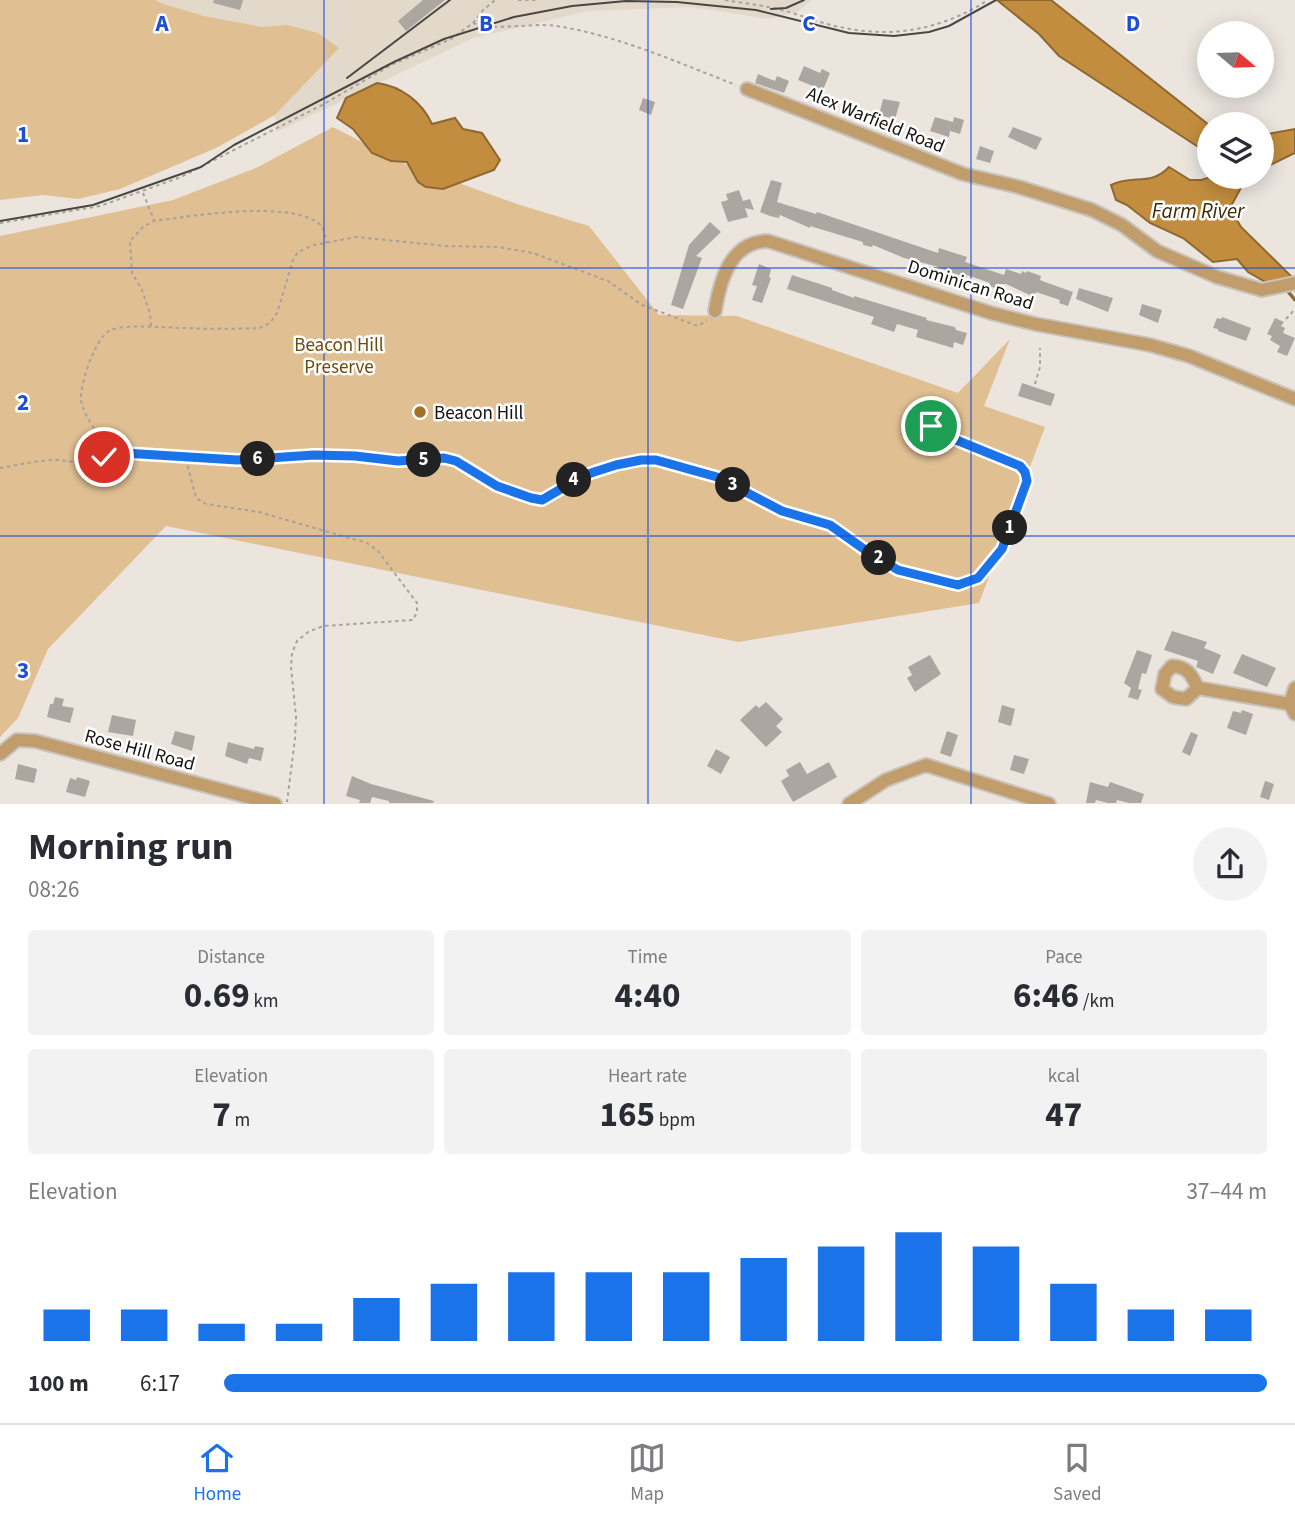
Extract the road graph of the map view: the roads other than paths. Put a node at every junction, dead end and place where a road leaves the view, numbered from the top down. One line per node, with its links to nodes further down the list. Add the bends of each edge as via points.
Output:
1 (747, 89): 2 (street, Alex Warfield Road, via 963,174 1092,210 1176,261 1253,288 1269,290)
2 (1295, 283)
3 (715, 311): 4 (street, Dominican Road, via 726,271 736,255 754,243 768,242 991,313 1189,356)
4 (1295, 399)
5 (1198, 688): 7 (street)
6 (1295, 688): 7 (street)
7 (1292, 709)
8 (0, 754): 9 (street, Rose Hill Road, via 24,739)
9 (275, 803)
10 (849, 803): 11 (street, via 886,780 926,765)
11 (1049, 803)

